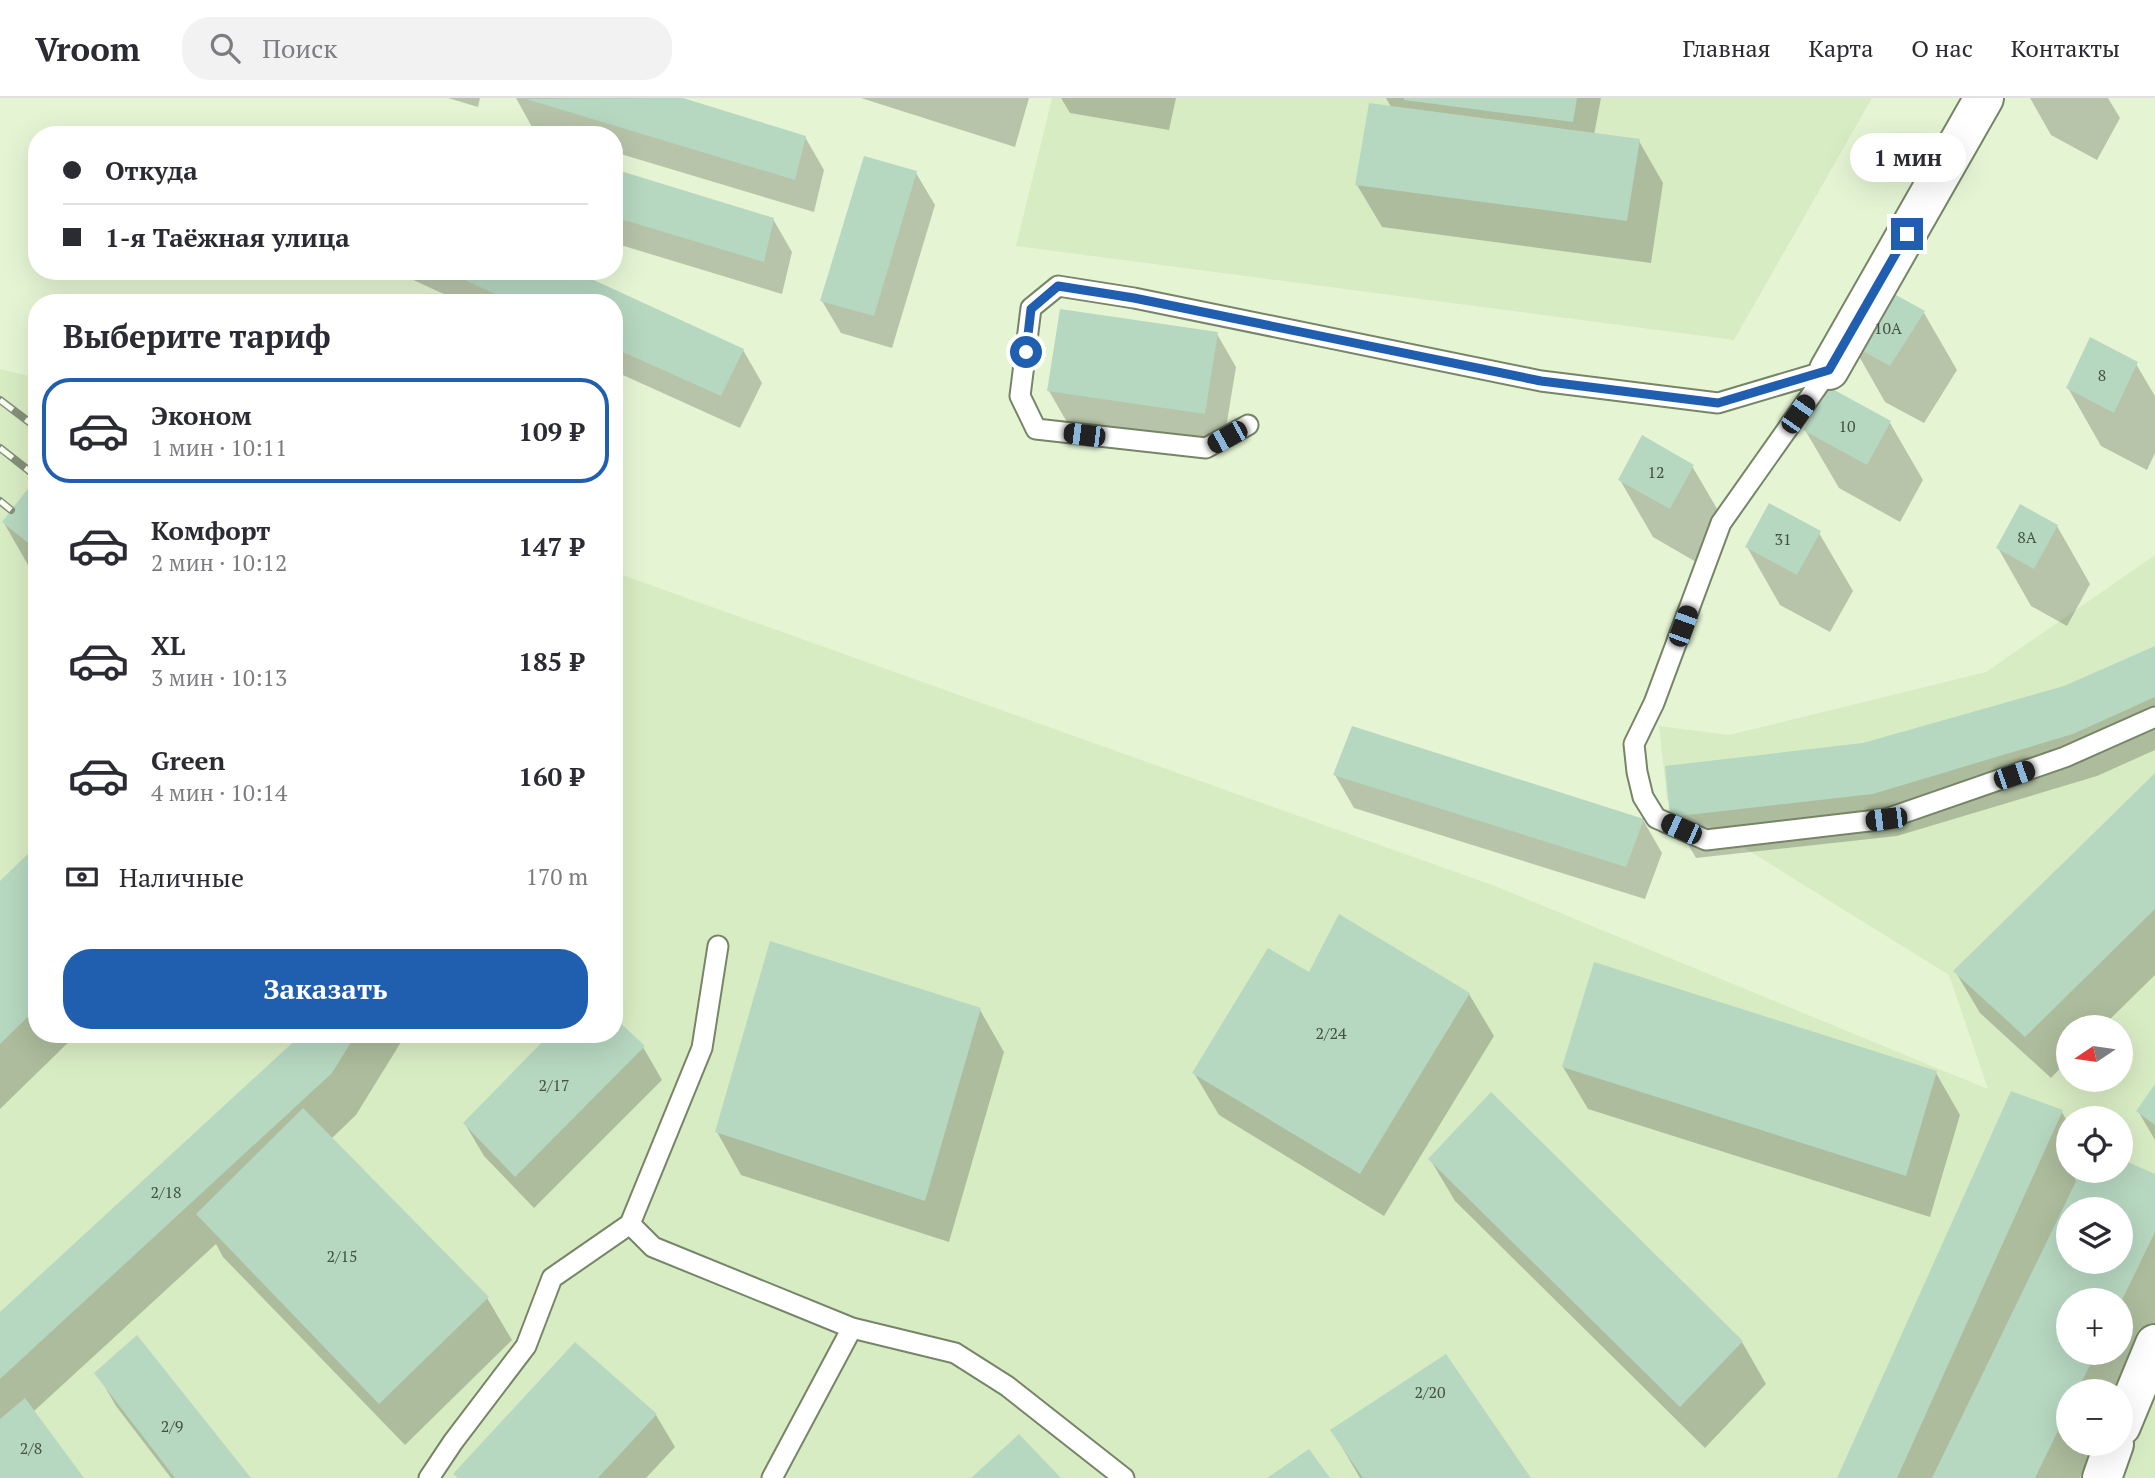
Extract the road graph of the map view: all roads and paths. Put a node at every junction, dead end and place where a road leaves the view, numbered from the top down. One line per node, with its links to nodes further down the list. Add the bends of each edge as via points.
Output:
1 (1984, 98): 2 (street)
2 (1829, 370): 3 (lane, via 1718,403 1541,381 1058,286 1031,309 1020,396 1035,429 1206,448); 4 (lane, via 1721,523 1654,703 1634,744 1643,797 1656,818 1706,840 1886,819 2065,757)
3 (1248, 425)
4 (2155, 717)
5 (718, 946): 6 (lane, via 702,1048)
6 (630, 1224): 7 (lane, via 653,1247); 11 (lane, via 552,1279 526,1346)
7 (852, 1328): 12 (lane); 13 (lane, via 955,1353 1007,1386)
8 (2155, 1344): 9 (street)
9 (2133, 1397)
10 (2110, 1456): 14 (street)
11 (429, 1478)
12 (772, 1478)
13 (1124, 1478)
14 (2102, 1478)

